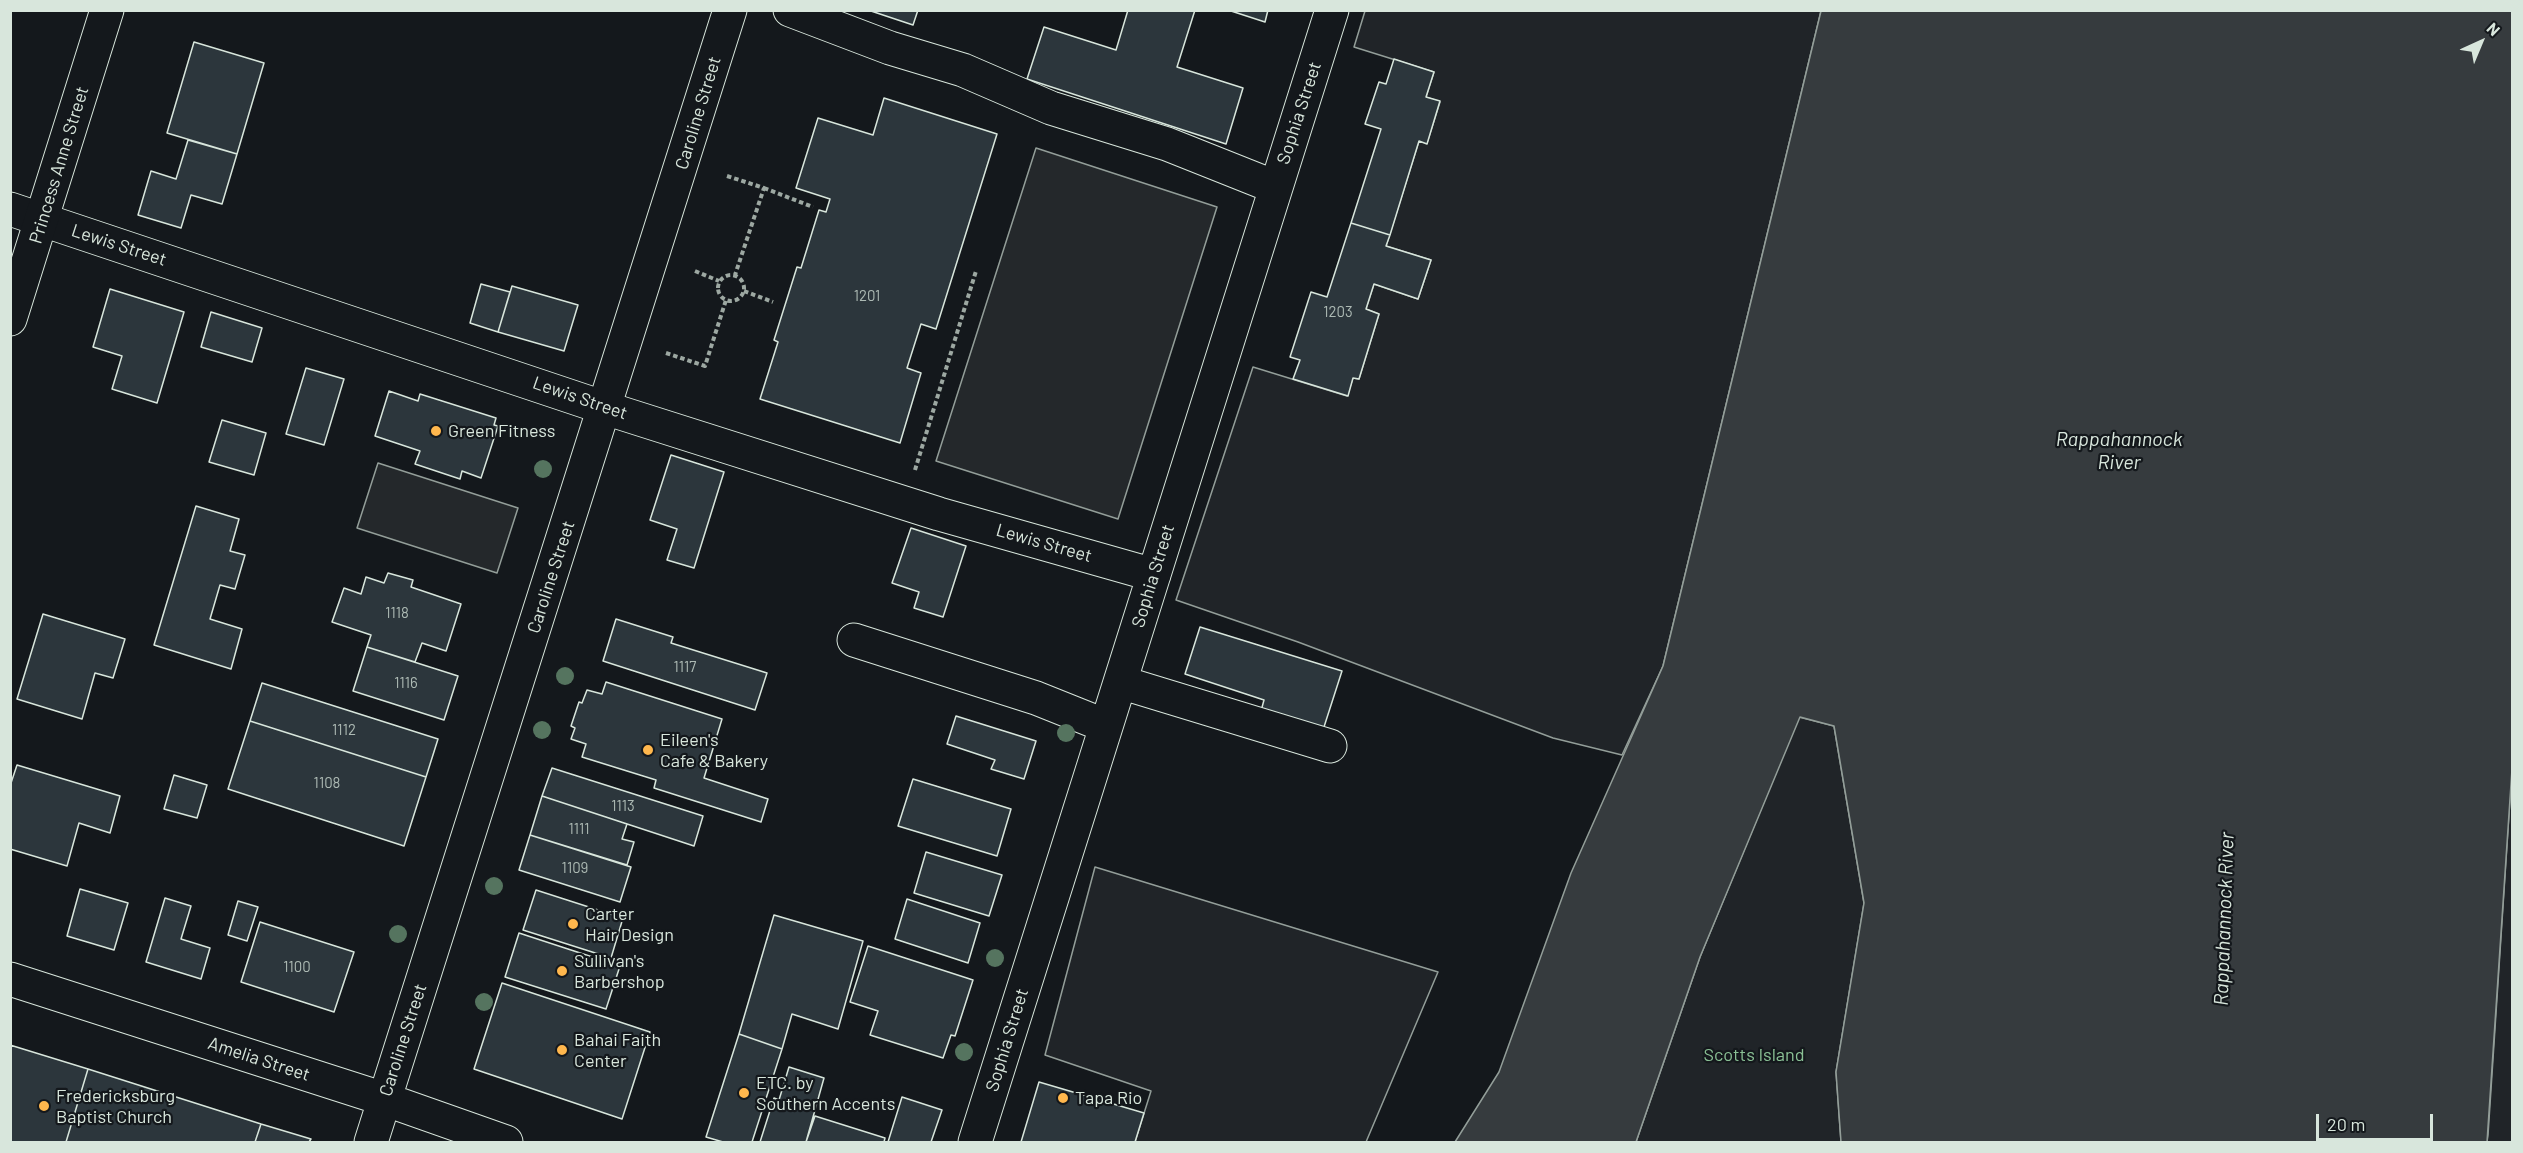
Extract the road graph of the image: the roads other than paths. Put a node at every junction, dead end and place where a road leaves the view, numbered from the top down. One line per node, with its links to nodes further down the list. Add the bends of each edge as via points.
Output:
1 (107, 10): 7 (street, Princess Anne Street)
2 (730, 10): 9 (street, Caroline Street)
3 (790, 10): 5 (street, via 890,48 963,70 1051,108 1167,144)
4 (1332, 10): 5 (street, Sophia Street)
5 (1275, 187): 10 (street, Sophia Street)
6 (10, 209): 7 (street, Lewis Street)
7 (42, 219): 8 (street, Princess Anne Street); 9 (street, Lewis Street)
8 (10, 319)
9 (605, 408): 10 (street, Lewis Street, via 939,514); 16 (street, Caroline Street)
10 (1154, 575): 12 (street, Sophia Street)
11 (854, 640): 13 (street, via 1036,698)
12 (1120, 682): 13 (street, Sophia Street); 14 (street)
13 (1106, 726): 19 (street, Sophia Street)
14 (1330, 746)
15 (10, 980): 16 (street, Amelia Street)
16 (384, 1099): 17 (street, Caroline Street); 18 (street, Amelia Street)
17 (371, 1143)
18 (506, 1143)
19 (975, 1143)

